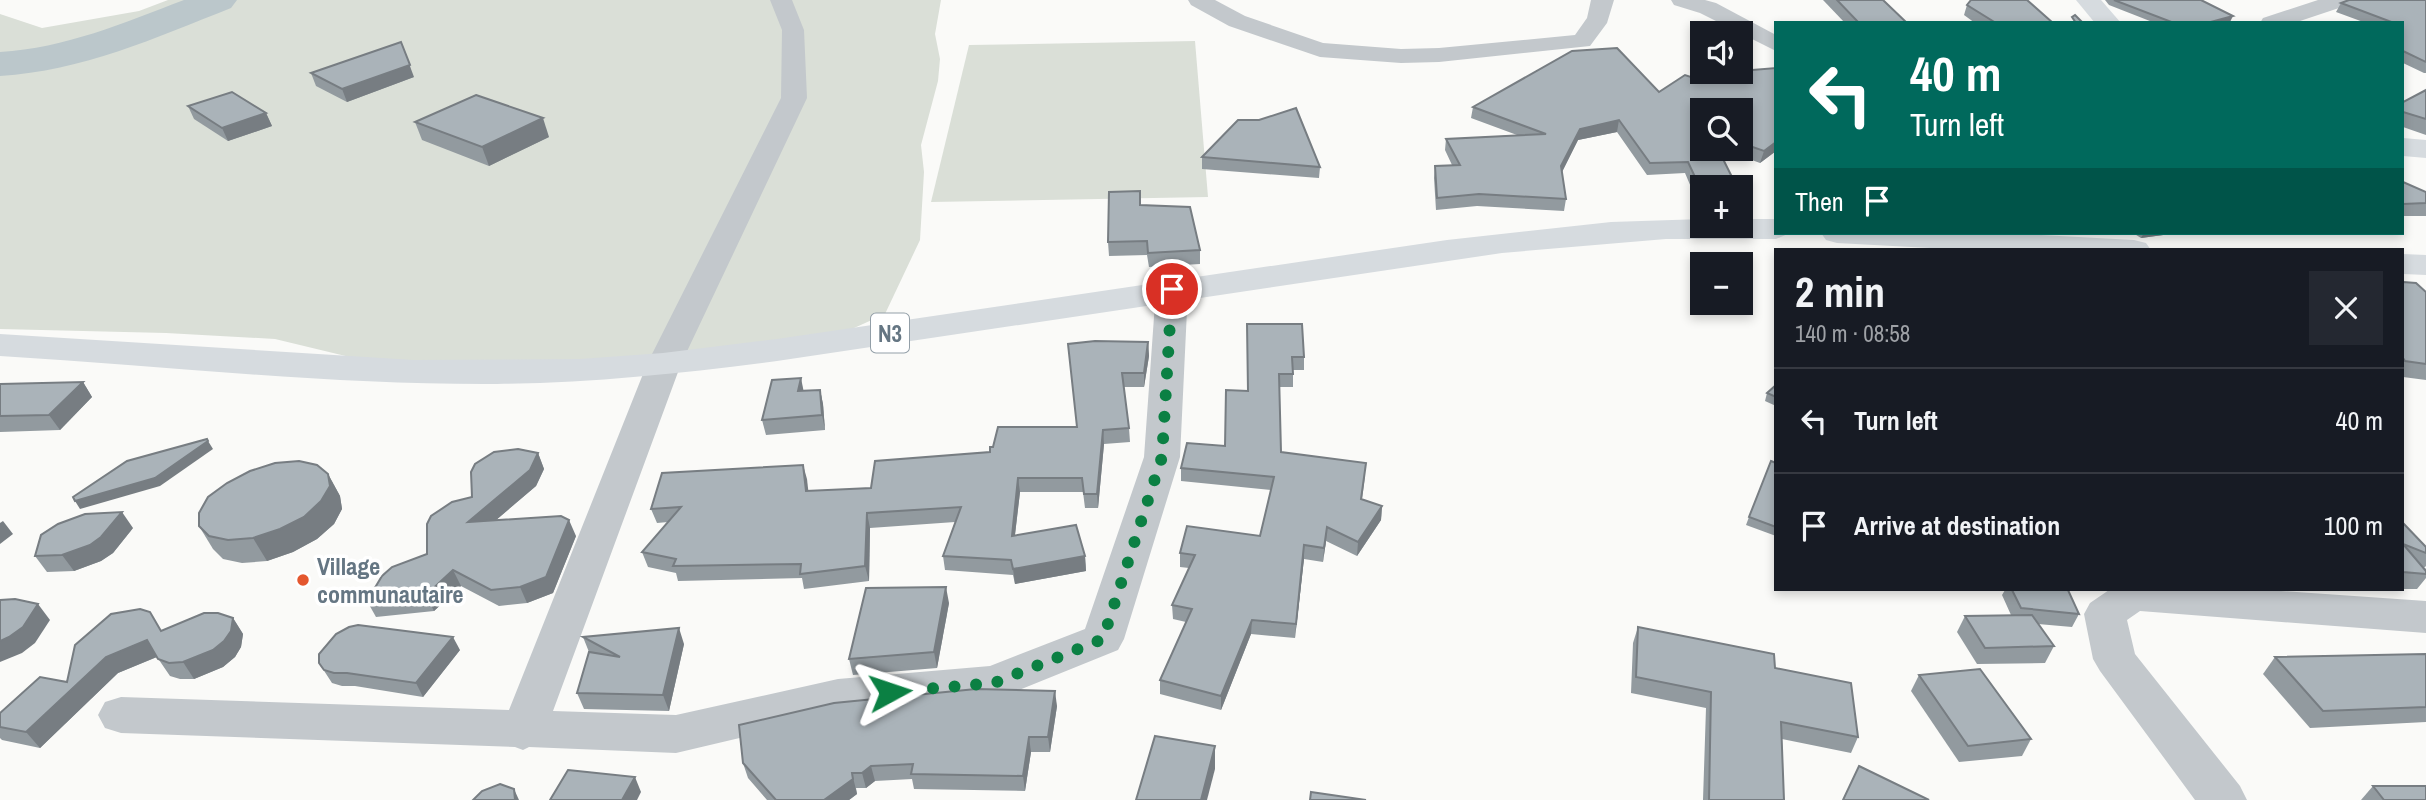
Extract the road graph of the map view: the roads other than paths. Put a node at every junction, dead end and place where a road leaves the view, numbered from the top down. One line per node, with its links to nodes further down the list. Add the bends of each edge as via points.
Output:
1 (780, 0): 19 (street, via 793,30 794,98)
2 (1199, 0): 3 (street, via 1237,21 1320,50 1401,57 1582,41 1602,12)
3 (1603, 0)
4 (1682, 0): 9 (street, via 1708,8)
5 (2088, 0): 7 (main road)
6 (2340, 0): 8 (street)
7 (2107, 21)
8 (2277, 21)
9 (1774, 43)
10 (2404, 147): 11 (main road)
11 (2426, 149)
12 (1774, 229): 17 (main road, N3, via 1630,232 1485,244)
13 (1872, 235): 14 (main road)
14 (2099, 248)
15 (2404, 264): 16 (main road)
16 (2426, 265)
17 (1172, 289): 19 (main road, N3, via 820,345); 22 (street, via 1162,457 1103,639 994,683 838,696 676,734)
18 (0, 345): 19 (main road, N3, via 458,373 587,372)
19 (664, 364): 22 (street)
20 (2426, 617): 23 (street, via 2132,595 2105,614 2115,659)
21 (121, 716): 22 (street)
22 (523, 731)
23 (2223, 800)

